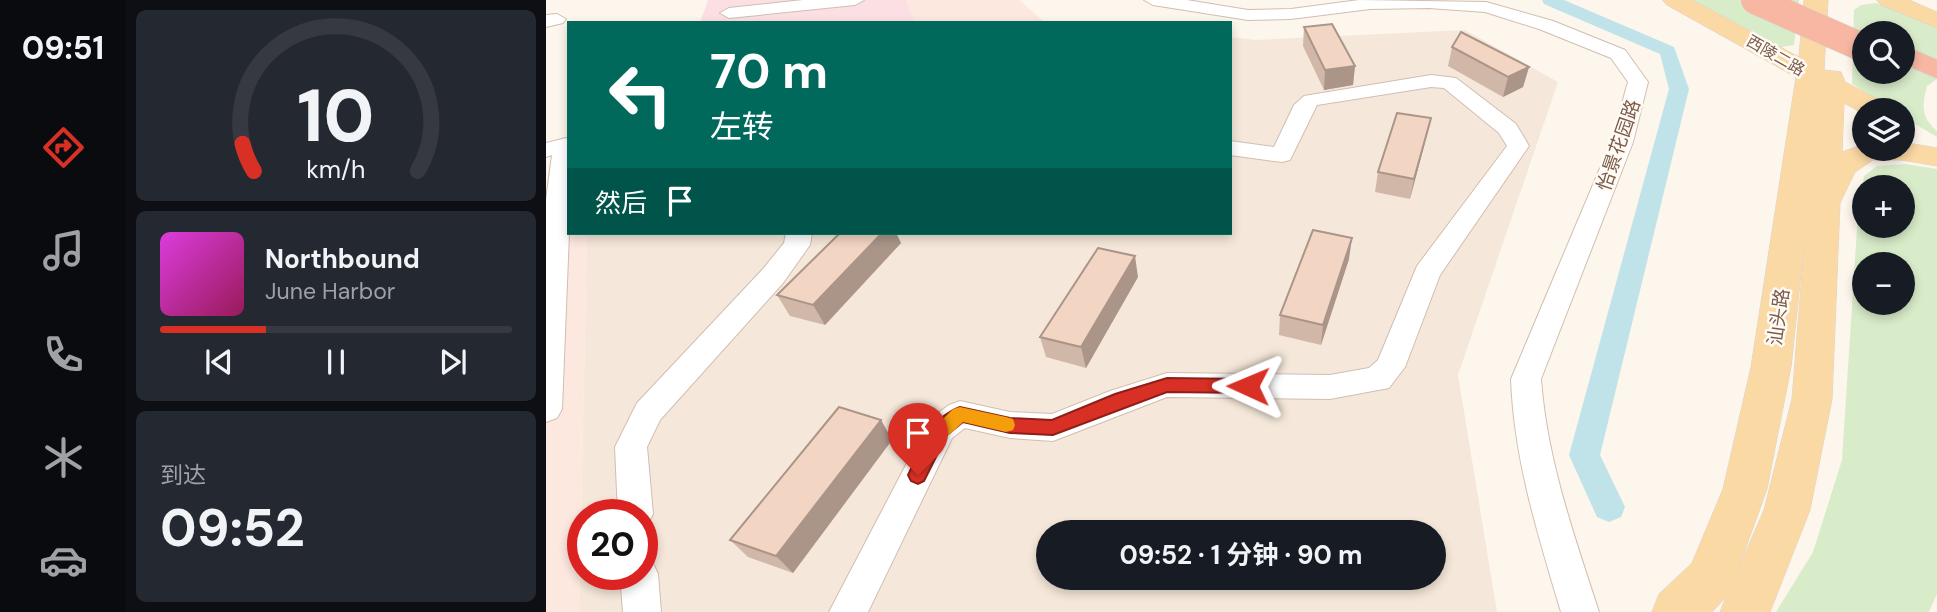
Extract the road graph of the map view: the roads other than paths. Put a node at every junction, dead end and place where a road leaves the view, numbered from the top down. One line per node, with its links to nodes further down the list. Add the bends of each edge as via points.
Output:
1 (855, 0): 9 (street)
2 (1153, 0): 31 (street, 怡景花园路, via 1248,15 1370,4 1486,7 1618,54 1638,82 1622,142 1526,379 1527,416 1538,473)
3 (1675, 0): 16 (main road, 西陵二路)
4 (1755, 0): 12 (highway, bridge)
5 (1794, 0): 11 (highway)
6 (1816, 0): 16 (main road, 汕头路)
7 (1839, 0): 16 (main road, 汕头路)
8 (1889, 0): 10 (main road)
9 (730, 12)
10 (1937, 21)
11 (1852, 28)
12 (1852, 43)
13 (1915, 59): 14 (highway)
14 (1937, 70)
15 (1915, 72): 17 (highway)
16 (1820, 80): 18 (main road, 西陵二路); 24 (main road, 汕头路); 32 (main road, 汕头路, via 1771,367 1745,489 1710,579)
17 (1937, 83)
18 (1854, 98)
19 (1915, 131): 20 (main road)
20 (1937, 143)
21 (1232, 148): 30 (street, via 1282,155 1311,100 1431,81 1449,82 1508,129 1518,146 1427,273 1390,367 1378,379 1330,387 1167,385 1053,428 960,414 941,429)
22 (1937, 157): 24 (main road, via 1887,150 1864,154 1844,165)
23 (559, 158): 26 (street)
24 (1825, 203): 33 (main road, 汕头路, via 1812,399 1787,510)
25 (802, 235): 27 (street, via 773,276 648,412 631,447)
26 (546, 409)
27 (634, 499)
28 (640, 590): 29 (street)
29 (642, 612)
30 (848, 612)
31 (1580, 612)
32 (1677, 612)
33 (1745, 612)

